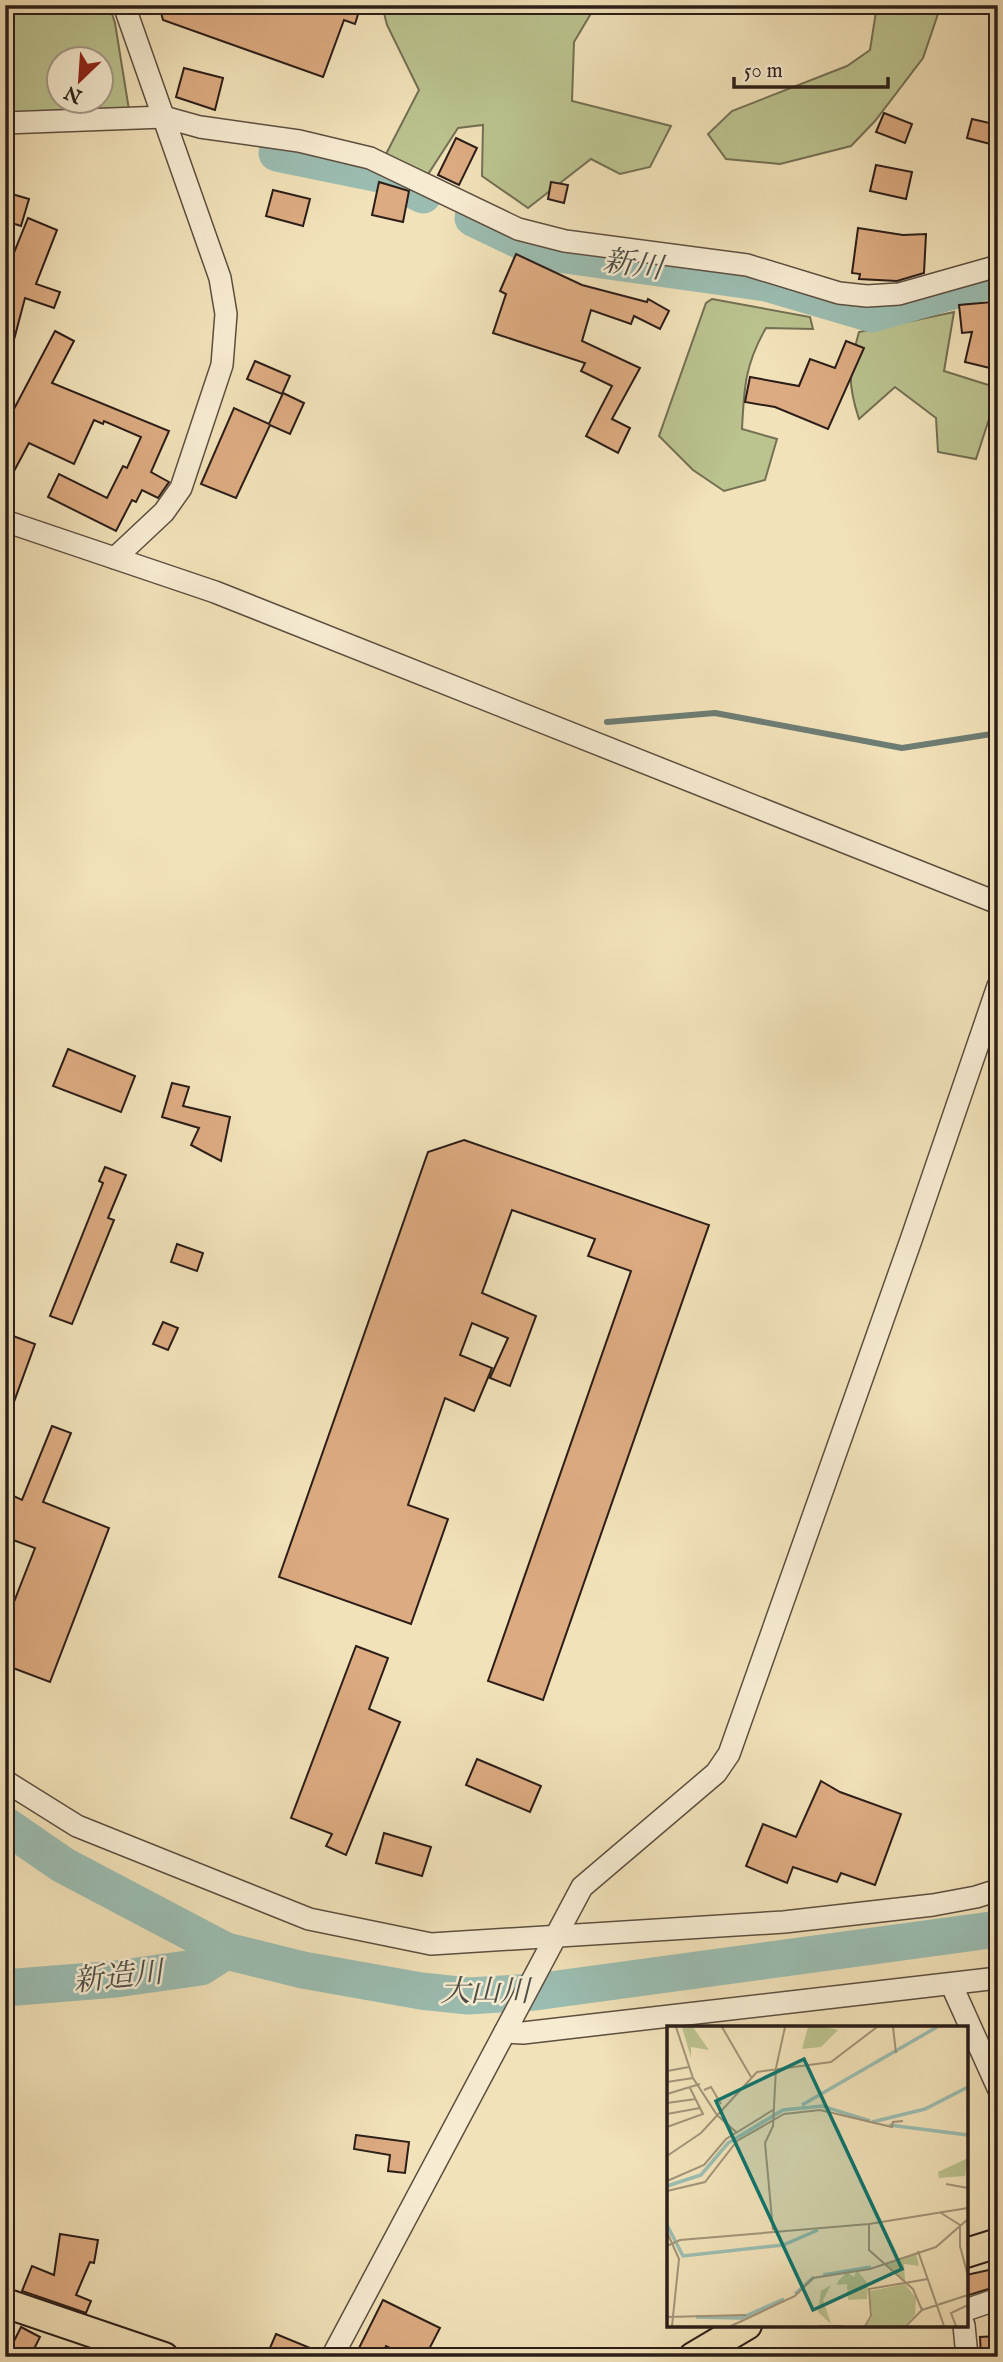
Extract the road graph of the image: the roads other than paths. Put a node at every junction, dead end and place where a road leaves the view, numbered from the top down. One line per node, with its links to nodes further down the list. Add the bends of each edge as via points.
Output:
1 (124, 5): 2 (street)
2 (164, 117): 3 (street); 4 (street, via 370,159 518,229 565,241 747,265 839,293 899,294); 6 (street, via 220,278 225,340 222,365 181,488 164,512)
3 (5, 123)
4 (998, 266)
5 (5, 521): 6 (street)
6 (115, 558): 7 (street, via 215,592)
7 (998, 903)
8 (998, 986): 11 (street, via 729,1754 716,1773 582,1887)
9 (5, 1781): 11 (street, via 77,1826 309,1919 431,1944)
10 (998, 1890): 11 (street, via 933,1905 784,1922)
11 (552, 1939): 14 (street)
12 (998, 1978): 13 (street)
13 (952, 1986): 14 (street, via 523,2034); 15 (street)
14 (505, 2032): 24 (street)
15 (998, 2088)
16 (998, 2243): 17 (main road)
17 (968, 2252)
18 (998, 2299): 20 (street)
19 (5, 2303): 23 (main road)
20 (968, 2309)
21 (744, 2327): 25 (main road)
22 (964, 2327): 26 (street)
23 (164, 2357)
24 (332, 2357)
25 (694, 2357)
26 (967, 2357)

